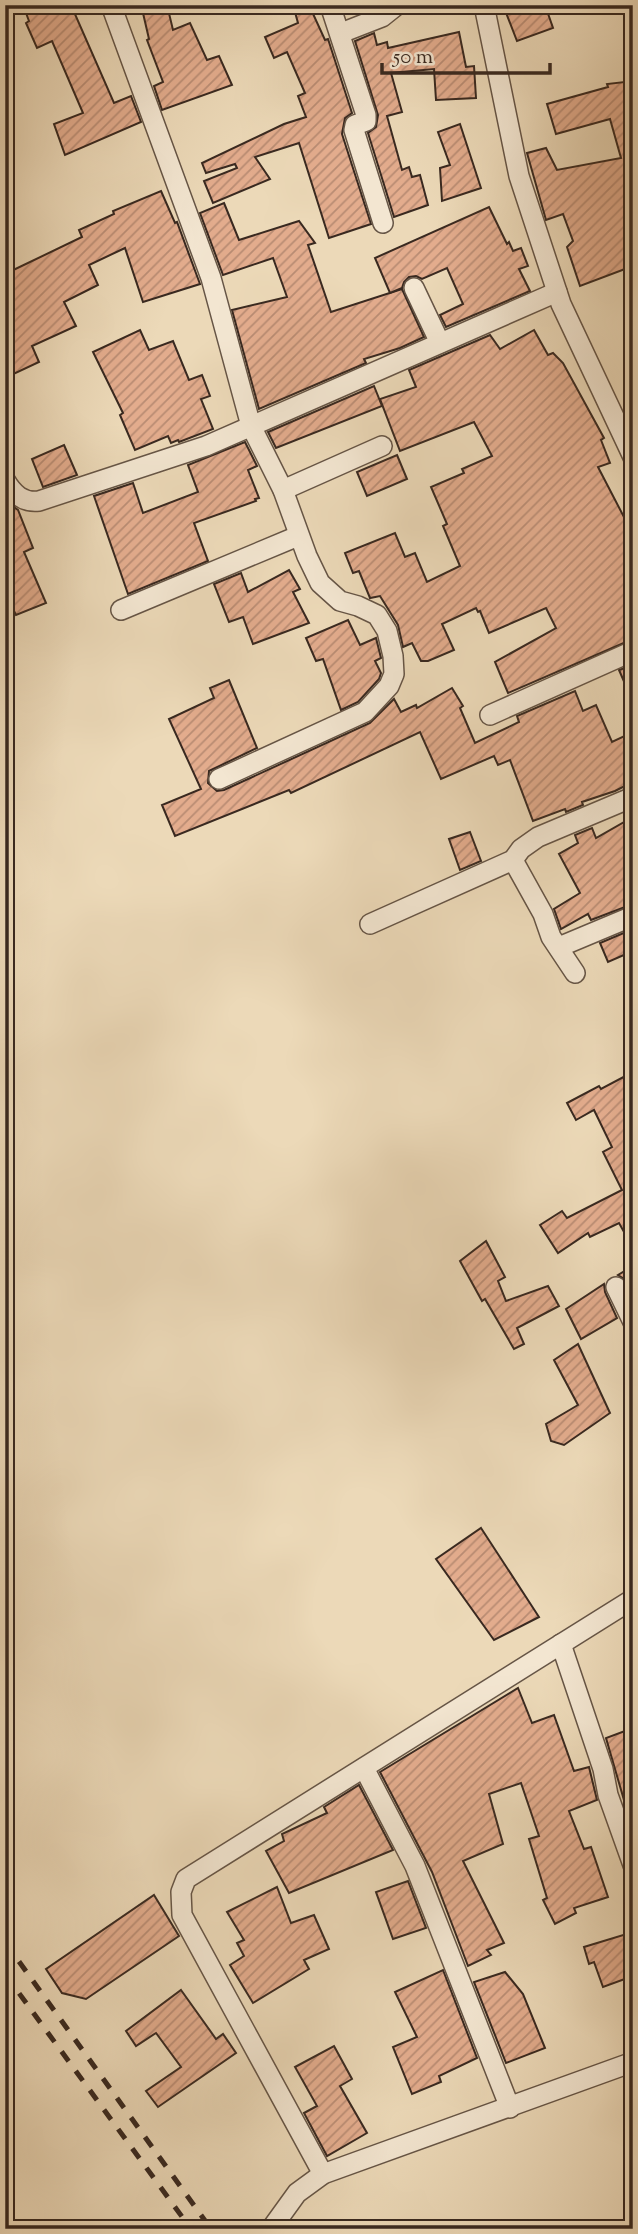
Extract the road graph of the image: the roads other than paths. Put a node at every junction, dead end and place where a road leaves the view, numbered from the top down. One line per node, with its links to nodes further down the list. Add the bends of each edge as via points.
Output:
1 (111, 5): 10 (street, via 211,278)
2 (330, 5): 5 (street)
3 (397, 5): 5 (street, via 382,17)
4 (484, 5): 8 (street, via 519,176)
5 (341, 33): 6 (street, via 366,115 366,121 354,129)
6 (383, 223)
7 (414, 288): 9 (street)
8 (557, 292): 9 (street); 12 (street)
9 (440, 343): 10 (street)
10 (251, 426): 13 (street, via 206,446 39,501 21,498); 14 (street)
11 (382, 446): 14 (street)
12 (633, 457)
13 (5, 480)
14 (283, 490): 15 (street)
15 (298, 536): 16 (street); 19 (street, via 320,583 340,601 377,615 387,631 394,674 390,686 365,712)
16 (121, 610)
17 (633, 651): 18 (street)
18 (490, 715)
19 (219, 779)
20 (633, 797): 21 (street, via 538,837)
21 (513, 860): 23 (street); 24 (street)
22 (633, 916): 24 (street)
23 (370, 924)
24 (559, 947): 25 (street)
25 (575, 973)
26 (616, 1287): 27 (street)
27 (633, 1322)
28 (633, 1599): 29 (street)
29 (561, 1644): 30 (street); 31 (street)
30 (364, 1768): 33 (street, via 415,1866); 34 (street, via 187,1880 181,1892 182,1915)
31 (633, 1865)
32 (633, 2062): 33 (street)
33 (510, 2108): 34 (street)
34 (323, 2175): 35 (street, via 297,2193)
35 (271, 2229)

